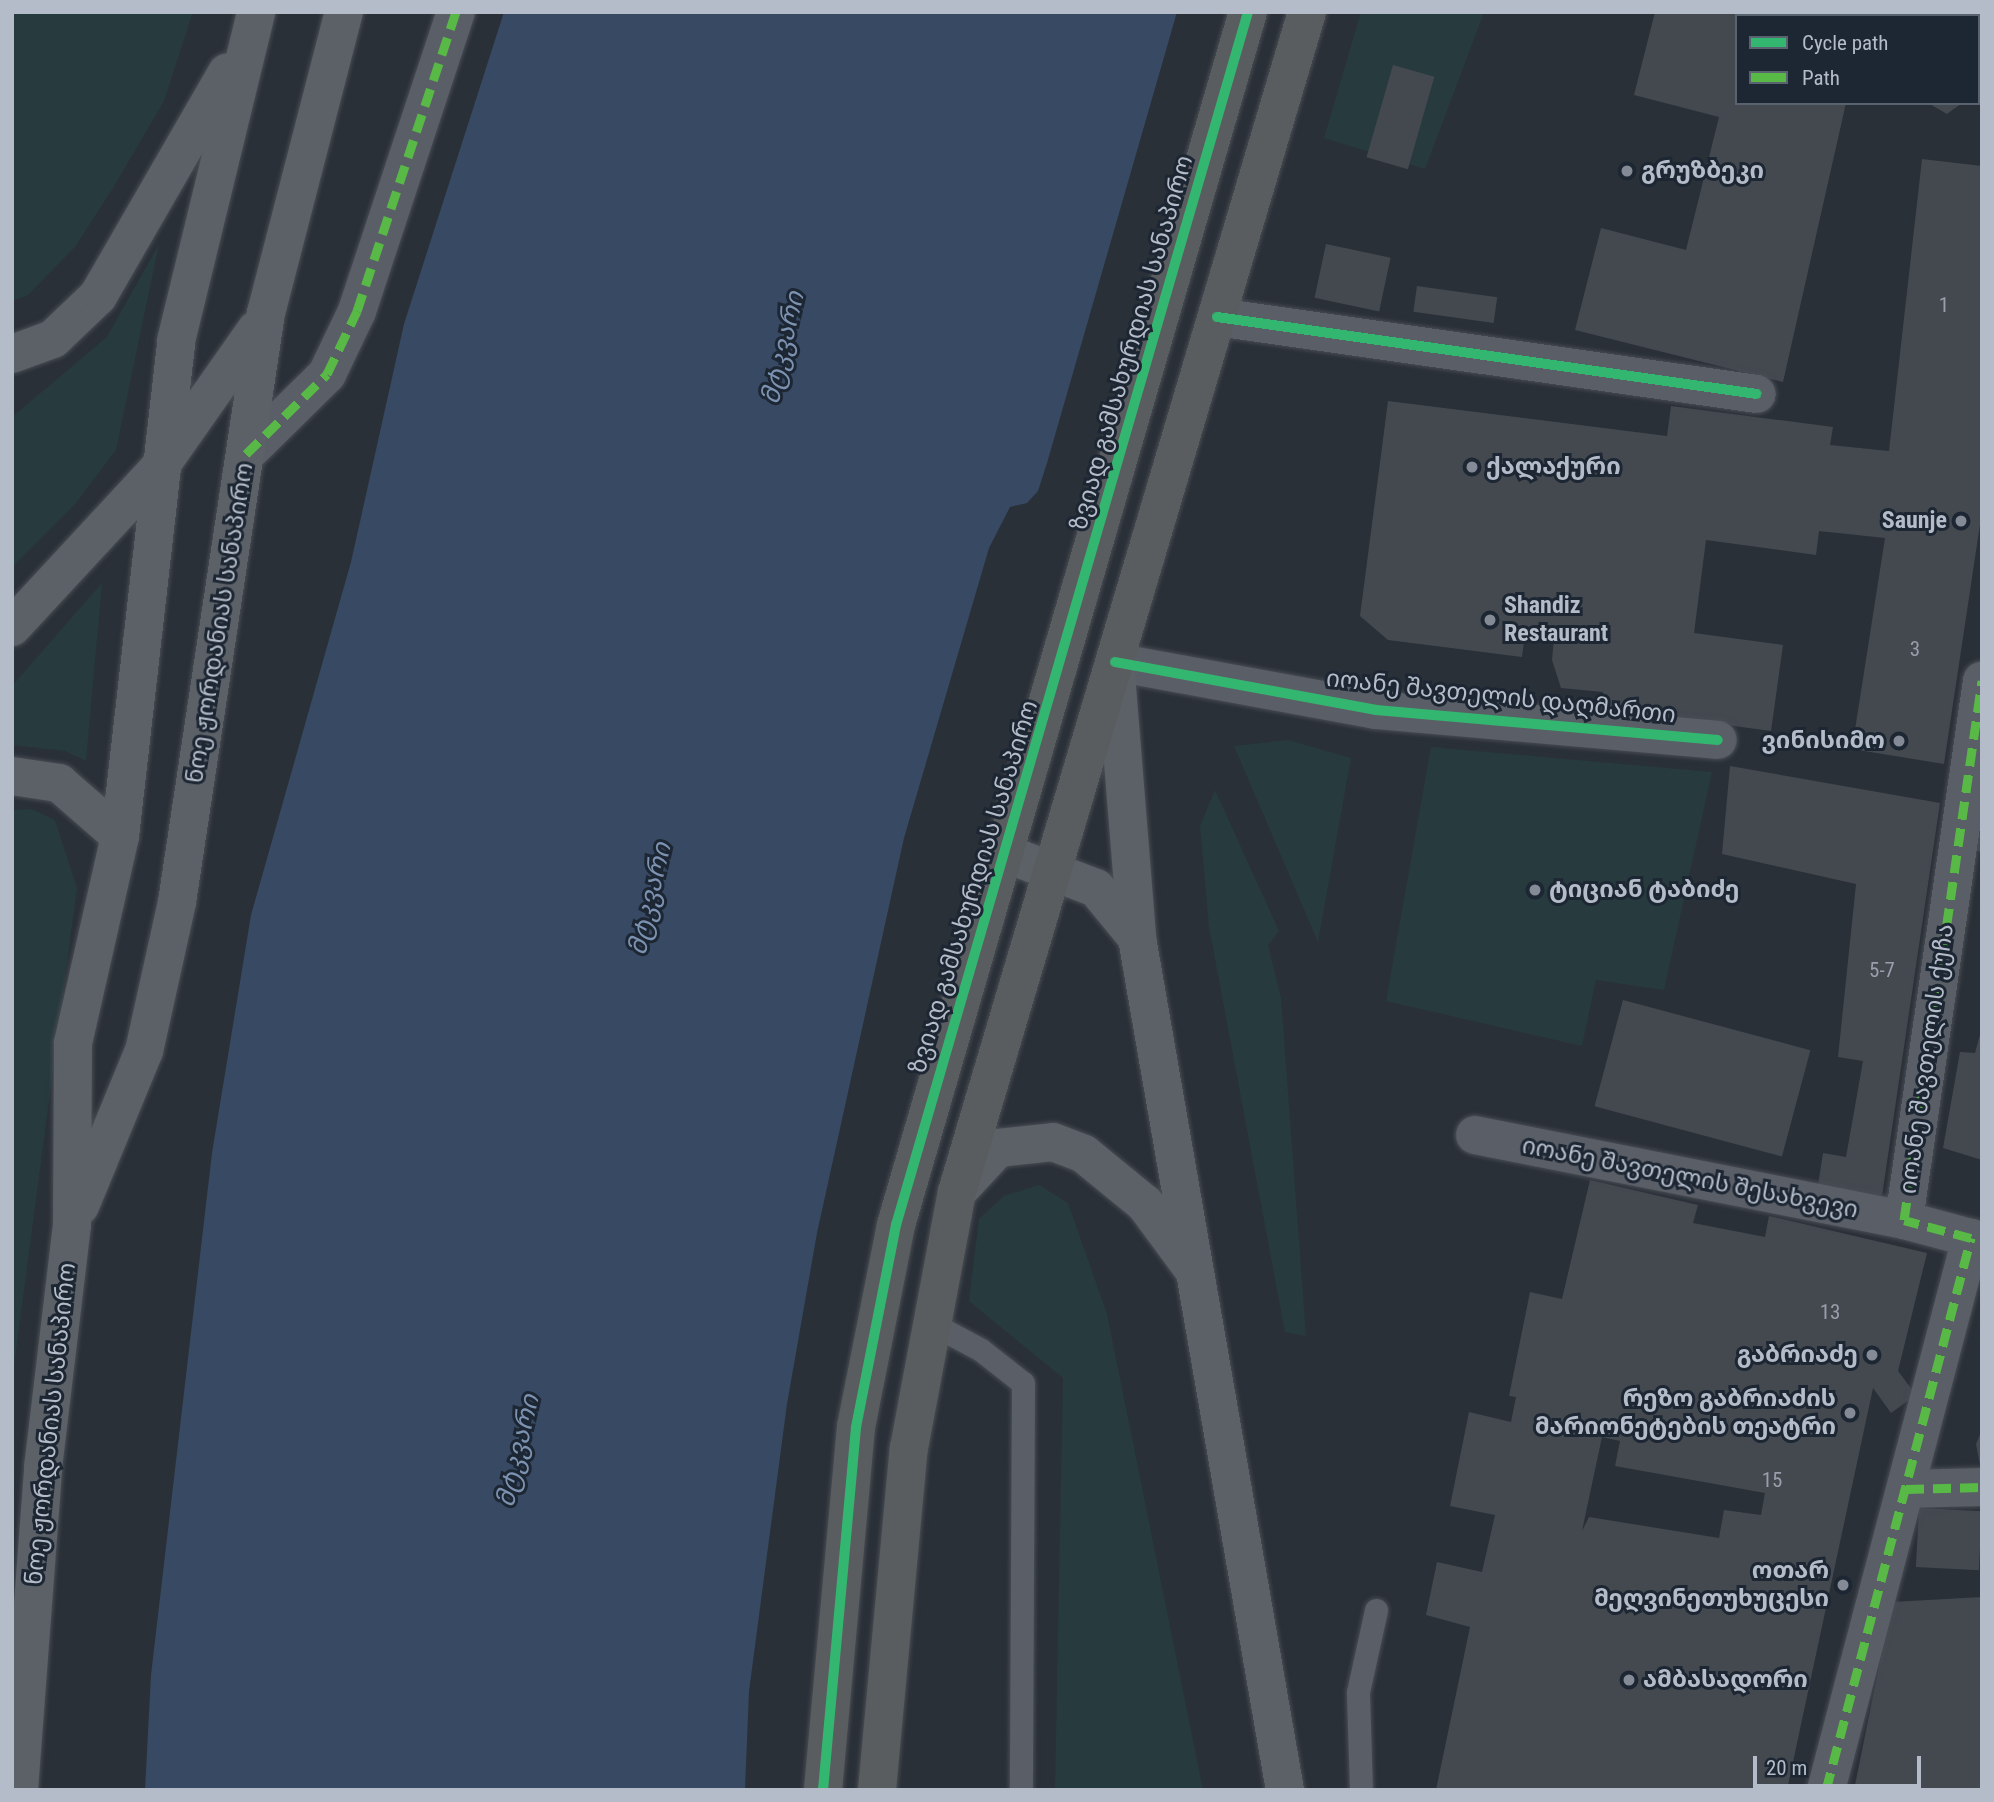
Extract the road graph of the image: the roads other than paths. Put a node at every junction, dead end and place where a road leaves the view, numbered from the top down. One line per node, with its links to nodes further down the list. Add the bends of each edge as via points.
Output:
1 (344, 12): 6 (main road, ნოე ჟორდანიას სანაპირო)
2 (456, 12): 10 (street, via 357,311 327,374)
3 (1248, 12): 18 (highway, ზვიად გამსახურდიას სანაპირო)
4 (1307, 12): 7 (highway)
5 (255, 17): 8 (main road, via 98,296 53,339); 11 (main road, ნოე ჟორდანიას სანაპირო, via 176,341)
6 (266, 313): 10 (main road, ნოე ჟორდანიას სანაპირო); 11 (main road, via 226,381)
7 (1217, 317): 9 (street); 13 (highway)
8 (12, 354)
9 (1757, 394)
10 (246, 454): 24 (main road, ნოე ჟორდანიას სანაპირო, via 177,902 144,1051)
11 (159, 468): 12 (main road); 17 (main road, ნოე ჟორდანიას სანაპირო)
12 (12, 628)
13 (1115, 662): 15 (street, იოანე შავთელის დაღმართი, via 1376,710); 19 (highway); 20 (main road)
14 (1982, 681): 23 (street, იოანე შავთელის ქუჩა)
15 (1718, 740)
16 (12, 776): 17 (main road, via 58,783)
17 (120, 836): 24 (main road, ნოე ჟორდანიას სანაპირო, via 73,1043)
18 (1007, 854): 19 (main road); 32 (highway, ზვიად გამსახურდიას სანაპირო, via 877,1309 856,1427)
19 (1054, 869): 20 (main road, via 1096,888); 22 (highway)
20 (1137, 938): 25 (main road)
21 (1475, 1135): 23 (street, იოანე შავთელის შესახვევი)
22 (957, 1192): 25 (main road, via 998,1148 1053,1142 1084,1154 1145,1204); 26 (highway)
23 (1904, 1220): 28 (street, იოანე შავთელის ქუჩა, via 1971,1238)
24 (72, 1225): 31 (main road, ნოე ჟორდანიას სანაპირო, via 43,1468)
25 (1198, 1276): 30 (main road)
26 (929, 1322): 33 (highway, via 891,1590); 34 (lane, via 981,1350 1023,1384)
27 (1982, 1487): 28 (street)
28 (1906, 1489): 36 (street, იოანე შავთელის ქუჩა)
29 (1376, 1610): 35 (lane, via 1358,1692)
30 (1284, 1788)
31 (19, 1790)
32 (823, 1790)
33 (877, 1790)
34 (1021, 1790)
35 (1361, 1790)
36 (1826, 1790)

